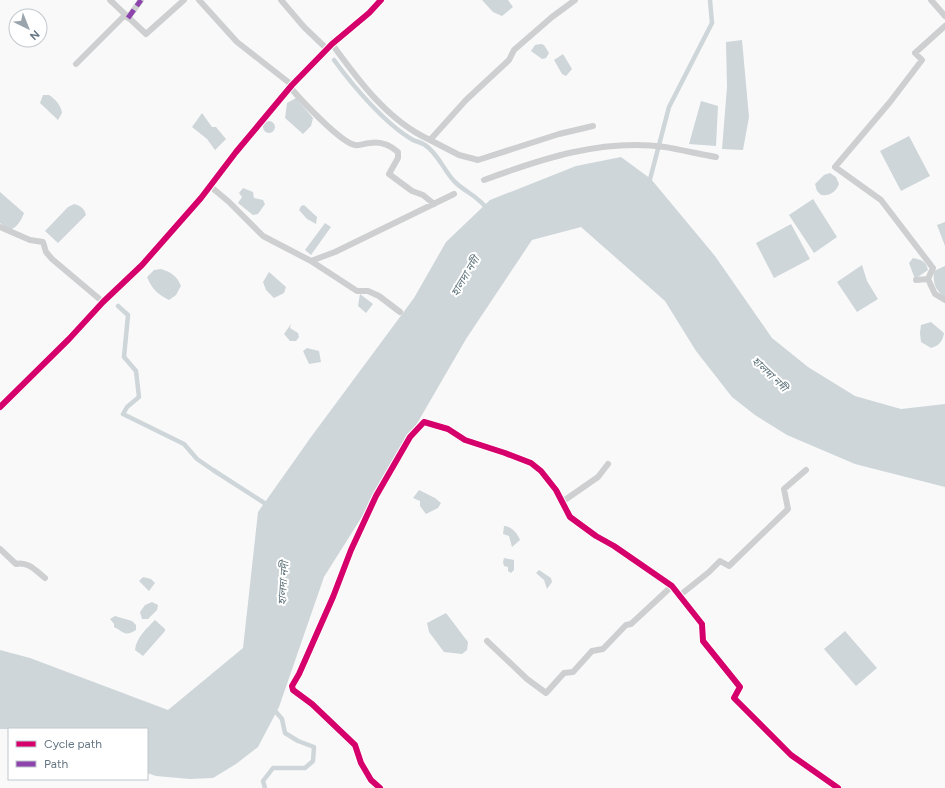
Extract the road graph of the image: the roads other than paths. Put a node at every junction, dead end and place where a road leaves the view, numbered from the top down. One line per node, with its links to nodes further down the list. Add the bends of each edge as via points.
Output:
1 (110, 0): 9 (street)
2 (140, 0): 9 (street)
3 (184, 0): 9 (street, via 146,34)
4 (199, 0): 15 (street, via 237,42)
5 (280, 0): 13 (street)
6 (381, 0): 12 (street)
7 (575, 0): 17 (street, via 514,50 509,60 466,100)
8 (931, 0): 10 (street)
9 (127, 16): 14 (street)
10 (945, 16)
11 (945, 26): 25 (street, via 915,53 922,60 835,167 881,200 933,268)
12 (332, 44): 13 (street); 17 (street, via 384,108 416,134)
13 (327, 49): 15 (street)
14 (76, 64)
15 (291, 86): 20 (street); 22 (street, via 316,115 345,141 354,145 371,142 391,146 398,152 398,158 390,174)
16 (593, 126): 17 (street, via 478,160 459,155)
17 (430, 140)
18 (716, 157): 19 (street, via 659,147 621,145 582,149)
19 (484, 180)
20 (210, 186): 24 (street, via 263,236); 28 (street, via 142,265)
21 (454, 194): 22 (street)
22 (434, 204): 24 (street)
23 (0, 227): 28 (street, via 30,240 43,242 46,252 52,259)
24 (311, 261): 29 (street, via 358,291 368,291 379,296)
25 (928, 279): 26 (street); 27 (street, via 935,294)
26 (916, 280)
27 (945, 300)
28 (102, 302): 30 (street, via 69,340)
29 (400, 312)
30 (0, 407)
31 (608, 464): 33 (street, via 598,477)
32 (806, 470): 37 (street, via 784,489 788,509 729,566 720,561)
33 (562, 502): 36 (street, via 570,517); 39 (street, via 541,471 531,463 465,440 434,424 424,422 410,437 376,496 292,686 293,690 312,704 355,745 363,768)
34 (0, 550): 35 (street, via 12,562 28,565)
35 (44, 578)
36 (672, 586): 37 (street); 38 (street, via 603,649 592,651 573,672 564,673 546,693 527,680)
37 (679, 596): 40 (street, via 702,624 703,641 740,687 734,698 791,755)
38 (487, 641)
39 (380, 788)
40 (838, 788)

